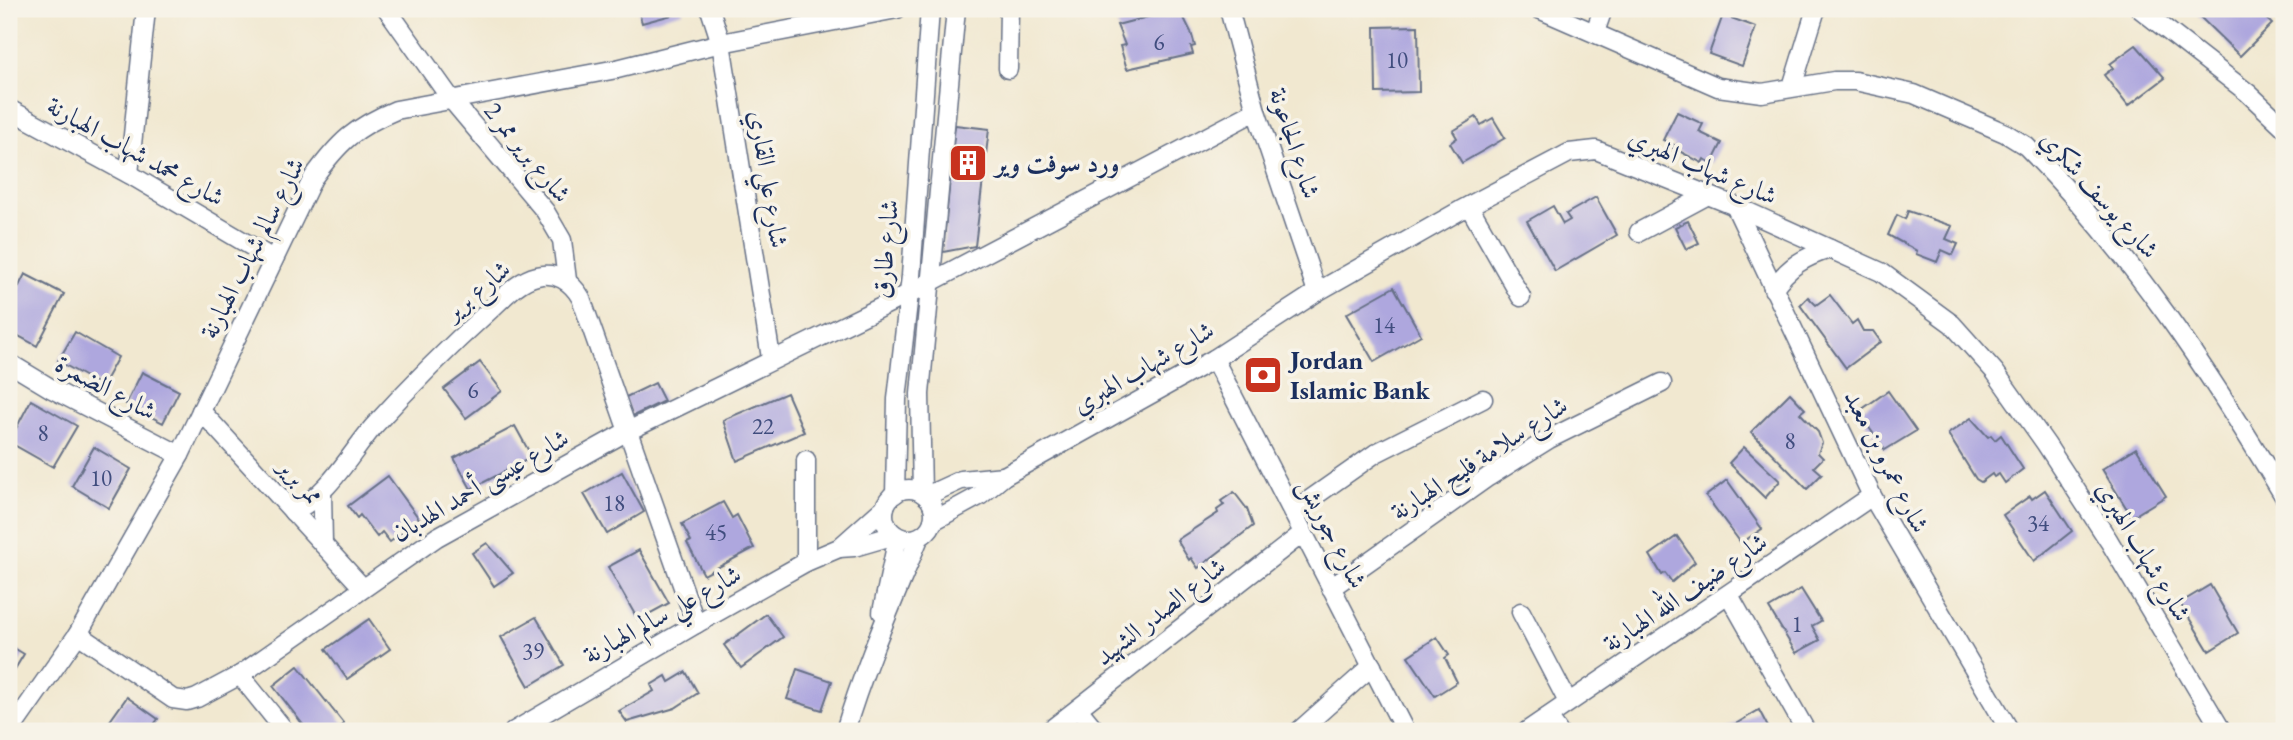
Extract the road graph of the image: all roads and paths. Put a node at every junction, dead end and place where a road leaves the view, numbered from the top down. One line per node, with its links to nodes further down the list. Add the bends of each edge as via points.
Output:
1 (146, 9): 21 (street)
2 (387, 9): 17 (street, شارع برير ممر 2)
3 (710, 9): 14 (street, شارع علي القاري)
4 (897, 9): 14 (street, شارع سالم شهاب الهبارنة)
5 (930, 9): 32 (street, شارع طارق)
6 (956, 9): 29 (street, شارع طارق)
7 (1009, 9): 15 (street)
8 (1229, 9): 19 (street, شارع الجاعونة)
9 (1539, 9): 13 (street, شارع يوسف شكري)
10 (1603, 9): 13 (street)
11 (1816, 9): 16 (street)
12 (2140, 9): 20 (street)
13 (1595, 32): 16 (street, شارع يوسف شكري, via 1718,87 1750,93)
14 (721, 43): 17 (street, شارع سالم شهاب الهبارنة, via 617,69); 34 (street, شارع علي القاري)
15 (1008, 69)
16 (1792, 87): 47 (street, شارع يوسف شكري, via 1855,81 1914,94 2026,146 2127,260 2184,335)
17 (451, 99): 27 (street, شارع سالم شهاب الهبارنة, via 396,110 339,142 313,177); 28 (street, شارع برير ممر 2, via 545,211 562,240)
18 (9, 109): 21 (street, شارع محمد شهاب الهبارنة)
19 (1255, 111): 29 (street, شارع عيسى أحمد الهدبان); 31 (street, شارع الجاعونة)
20 (2284, 127)
21 (129, 174): 27 (street, شارع محمد شهاب الهبارنة)
22 (1706, 196): 23 (street, شارع شهاب الهبري, via 1610,155 1582,150); 24 (street, شارع شهاب الهبري); 25 (street)
23 (1469, 205): 31 (street, شارع شهاب الهبري); 33 (street)
24 (1735, 206): 26 (street, شارع شهاب الهبري); 30 (street, شارع عمرو بن معبد)
25 (1639, 232)
26 (1830, 249): 30 (street, via 1805,256); 81 (street, شارع شهاب الهبري, via 1881,272 1933,307 1981,355 2109,541)
27 (273, 259): 39 (street, شارع سالم شهاب الهبارنة)
28 (567, 281): 40 (street, via 581,298); 44 (street, شارع برير, via 538,275 501,300 396,402)
29 (930, 281): 32 (street, شارع عيسى أحمد الهدبان); 45 (street, شارع طارق, via 920,394)
30 (1773, 289): 46 (street, شارع عمرو بن معبد)
31 (1317, 292): 35 (street, شارع شهاب الهبري)
32 (908, 294): 34 (street, شارع عيسى أحمد الهدبان); 48 (street, شارع طارق)
33 (1521, 297)
34 (771, 358): 40 (street, شارع عيسى أحمد الهدبان)
35 (1214, 359): 43 (street, شارع شهاب الهبري); 50 (street, شارع جوريش)
36 (9, 363): 41 (street, شارع الضمرة)
37 (1662, 383): 59 (street, شارع سلامة فليح الهبارنة, via 1549,439)
38 (1483, 399): 50 (street, via 1376,453)
39 (201, 411): 41 (street, شارع سالم شهاب الهبارنة); 49 (street, ممر برير)
40 (626, 432): 58 (street, شارع عيسى أحمد الهدبان, via 436,537); 62 (street)
41 (180, 455): 64 (street, شارع سالم شهاب الهبارنة)
42 (806, 460): 57 (street)
43 (1004, 476): 45 (street, شارع شهاب الهبري, via 961,480); 51 (street, شارع شهاب الهبري, via 981,495)
44 (322, 492): 49 (street, شارع برير); 55 (street)
45 (924, 495): 48 (street, via 908,490); 51 (street, via 934,512)
46 (1872, 496): 60 (street, شارع ضيف الله الهبارنة); 80 (street, شارع عمرو بن معبد)
47 (2284, 496)
48 (890, 501): 53 (street, via 886,522); 56 (street, شارع علي سالم الهبارنة)
49 (293, 512): 55 (street, ممر برير)
50 (1292, 512): 52 (street, شارع جوريش)
51 (933, 521): 54 (street)
52 (1303, 533): 59 (street, شارع جوريش); 68 (street, شارع الصدر الشهيد)
53 (897, 536): 54 (street); 56 (street, شارع علي سالم الهبارنة); 63 (street)
54 (919, 538): 63 (street)
55 (323, 544): 58 (street, ممر برير)
56 (839, 548): 57 (street, شارع علي سالم الهبارنة)
57 (806, 562): 62 (street, شارع علي سالم الهبارنة)
58 (363, 587): 66 (street, شارع عيسى أحمد الهدبان)
59 (1331, 588): 65 (street, شارع جوريش)
60 (1728, 595): 67 (street, شارع ضيف الله الهبارنة); 79 (street)
61 (1521, 612): 67 (street)
62 (696, 624): 72 (street, شارع علي سالم الهبارنة)
63 (880, 630): 73 (street)
64 (78, 634): 66 (street, شارع عيسى أحمد الهدبان, via 180,701 197,698); 70 (street, شارع سالم شهاب الهبارنة)
65 (1372, 666): 76 (street); 77 (street, شارع جوريش)
66 (240, 675): 71 (street)
67 (1568, 702): 69 (street, شارع ضيف الله الهبارنة)
68 (1078, 709): 74 (street, شارع الصدر الشهيد); 75 (street)
69 (1553, 724): 78 (street, شارع ضيف الله الهبارنة)
70 (10, 731)
71 (285, 731)
72 (514, 731)
73 (845, 731)
74 (1049, 731)
75 (1096, 731)
76 (1299, 731)
77 (1405, 731)
78 (1527, 731)
79 (1806, 731)
80 (2010, 731)
81 (2222, 731)

